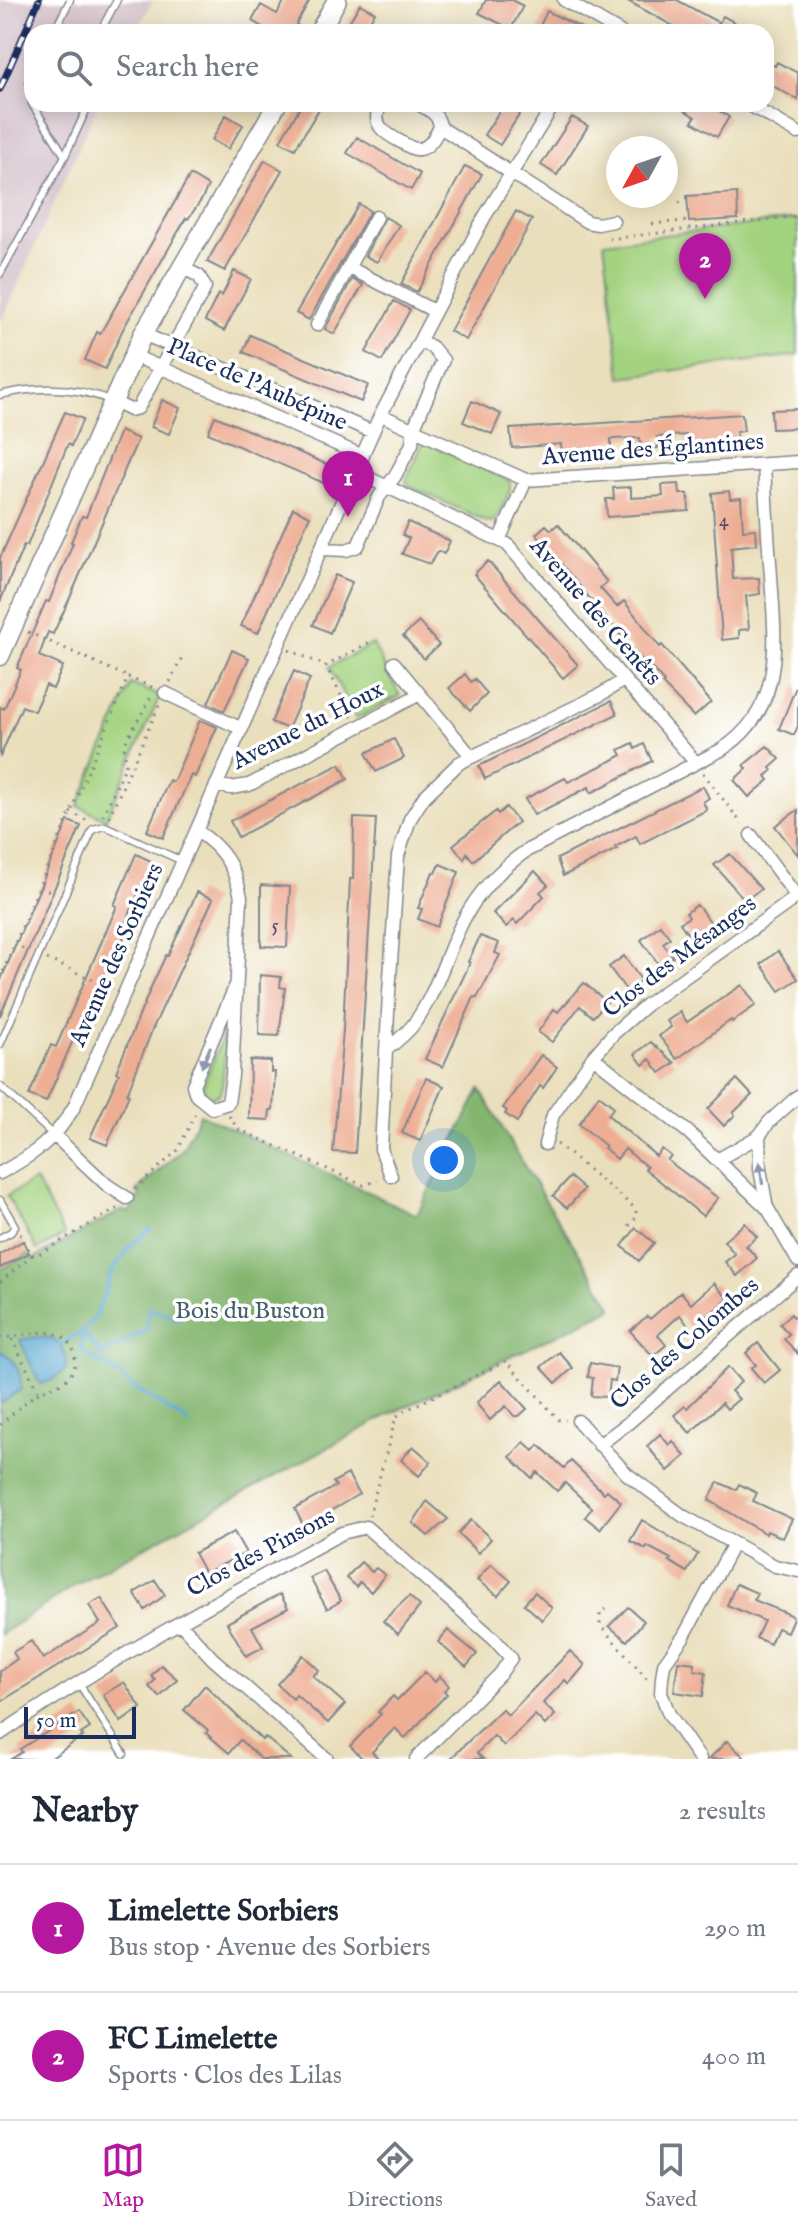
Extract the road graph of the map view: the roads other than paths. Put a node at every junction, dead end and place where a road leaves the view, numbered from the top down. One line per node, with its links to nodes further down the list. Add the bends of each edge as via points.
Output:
1 (70, 0): 5 (lane)
2 (117, 0): 6 (lane)
3 (337, 0): 7 (street)
4 (564, 0): 8 (street)
5 (58, 24)
6 (104, 24)
7 (324, 24)
8 (597, 24)
9 (37, 112): 18 (lane)
10 (85, 112): 18 (lane)
11 (272, 112): 22 (street)
12 (377, 112): 16 (street, via 382,132 415,150 433,142)
13 (433, 112): 16 (street)
14 (549, 112): 19 (street, Avenue des Sorbiers)
15 (762, 112): 17 (street)
16 (440, 127): 19 (street)
17 (798, 133)
18 (65, 156): 24 (lane)
19 (511, 171): 21 (street, via 587,222); 25 (street, Avenue des Sorbiers)
20 (376, 217): 23 (street)
21 (613, 221)
22 (181, 267): 27 (street); 29 (street, via 199,276 205,287)
23 (348, 267): 25 (street); 26 (street)
24 (0, 274)
25 (434, 311): 28 (street, Avenue des Sorbiers)
26 (317, 325)
27 (143, 334): 29 (street, Place de l'Aubépine); 30 (street)
28 (420, 341): 34 (street, Avenue des Sorbiers); 35 (street, via 443,360)
29 (174, 345): 31 (street); 36 (street, Place de l'Aubépine)
30 (132, 355): 31 (street, Place de l'Aubépine); 33 (street)
31 (161, 370): 33 (street, via 138,408 130,410); 37 (street, Place de l'Aubépine)
32 (0, 395): 33 (lane, via 32,388 92,392)
33 (112, 401): 45 (street)
34 (381, 415): 35 (street, Avenue des Églantines); 36 (street, Avenue des Sorbiers)
35 (413, 430): 41 (street, Avenue des Églantines); 42 (street, via 412,444)
36 (373, 432): 37 (street, Avenue des Sorbiers)
37 (363, 456): 40 (street, Avenue des Sorbiers)
38 (798, 462): 39 (street, Avenue des Églantines)
39 (764, 465): 41 (street, Avenue des Églantines); 52 (street, via 773,671 762,704 744,731)
40 (356, 472): 42 (street, Avenue des Genêts); 44 (street, Avenue des Sorbiers)
41 (526, 480): 43 (street)
42 (385, 488): 43 (street, Avenue des Genêts); 44 (street, via 358,546)
43 (500, 538): 47 (street, Avenue des Genêts)
44 (322, 549): 50 (street, Avenue des Sorbiers)
45 (0, 656)
46 (394, 663): 49 (street, Avenue du Houx)
47 (624, 680): 51 (street); 52 (street, Avenue des Genêts)
48 (160, 691): 50 (street)
49 (418, 695): 51 (street, Avenue du Houx); 53 (street, Avenue du Houx, via 249,785)
50 (242, 729): 53 (street, Avenue des Sorbiers)
51 (471, 756): 60 (street, via 424,797 400,844)
52 (696, 763): 60 (street, via 526,851 496,876 463,920 413,1026)
53 (216, 785): 55 (street, Avenue des Sorbiers)
54 (747, 830): 57 (street, Clos des Mésanges)
55 (197, 831): 56 (street, Avenue des Sorbiers); 58 (street, via 217,845 237,879 241,897)
56 (182, 861): 59 (lane, via 102,826 88,836); 64 (street, Avenue des Sorbiers, via 74,1107)
57 (798, 896): 61 (street, Clos des Mésanges, via 646,1005)
58 (236, 985): 58 (street, one-way to 58, via 193,1085 196,1095 212,1108 228,1103)
59 (0, 1045)
60 (386, 1050): 69 (street, via 381,1149)
61 (593, 1057): 66 (street, Clos des Mésanges, via 553,1115); 67 (street)
62 (0, 1086): 64 (lane)
63 (798, 1096): 65 (street)
64 (55, 1136): 68 (street, Avenue des Sorbiers); 71 (street)
65 (759, 1136): 67 (street); 72 (street, one-way to 65)
66 (546, 1140)
67 (717, 1160): 72 (street)
68 (0, 1173)
69 (391, 1176)
70 (0, 1200): 73 (lane, via 15,1226)
71 (123, 1203)
72 (768, 1209): 74 (street)
73 (0, 1238)
74 (798, 1261)
75 (798, 1276): 77 (street, Clos des Colombes)
76 (578, 1421): 77 (street)
77 (599, 1445): 78 (street, via 652,1495)
78 (733, 1545): 79 (street); 86 (street, via 664,1664 661,1693)
79 (798, 1571)
80 (180, 1623): 81 (street, Clos des Pinsons); 84 (street, Clos des Pinsons); 85 (street, Clos des Pinsons, via 342,1533 366,1527 511,1658)
81 (78, 1682): 82 (street, Clos des Pinsons); 83 (lane)
82 (0, 1734)
83 (124, 1754)
84 (327, 1759)
85 (416, 1759)
86 (700, 1759)

